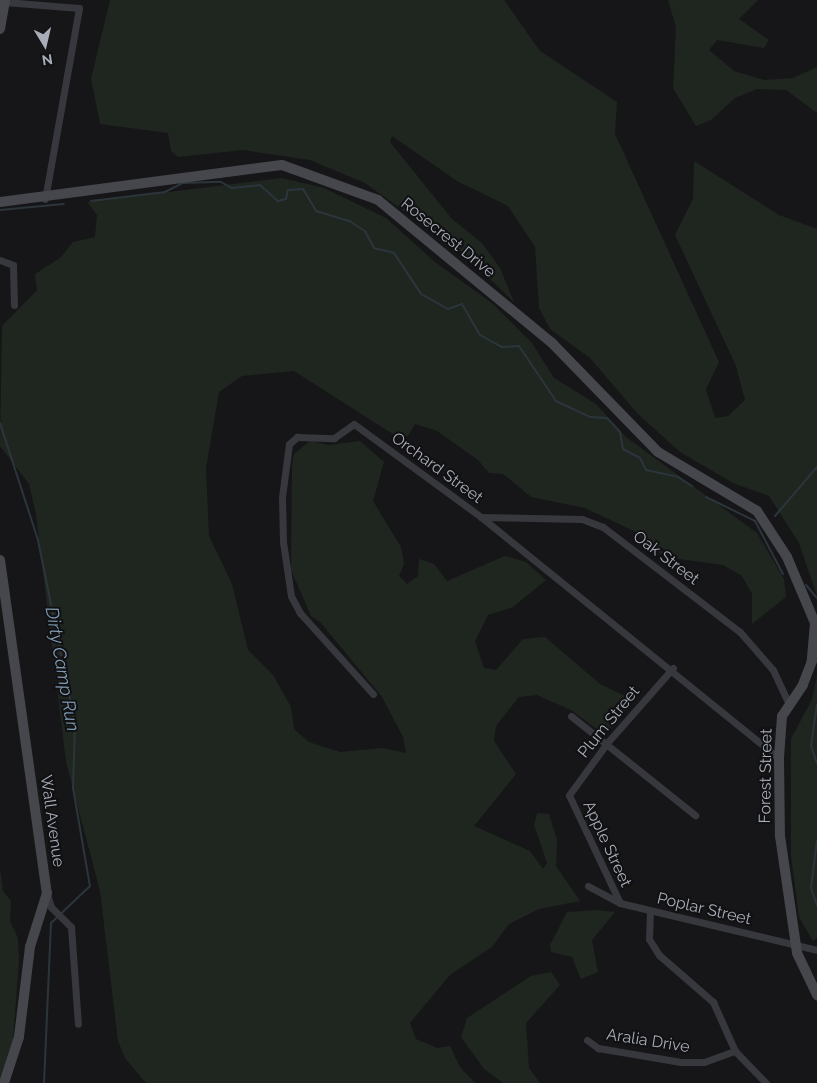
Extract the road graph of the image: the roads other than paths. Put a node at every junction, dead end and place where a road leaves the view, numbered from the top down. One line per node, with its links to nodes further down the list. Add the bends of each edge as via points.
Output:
1 (5, 1): 2 (street); 3 (street, via 78,4)
2 (0, 29)
3 (45, 198): 4 (street, Rosecrest Drive); 7 (street, Rosecrest Drive, via 282,165 378,200 552,343 658,452)
4 (0, 202)
5 (0, 260): 6 (street, via 13,265)
6 (14, 304)
7 (704, 480): 12 (street, Forest Street, via 758,511 787,558 815,623 812,661 804,686)
8 (481, 517): 10 (street, Orchard Street); 11 (street, Orchard Street, via 354,424 334,438 297,437 289,444 282,506 291,596 300,612); 12 (street, Oak Street, via 582,519 603,527 740,632 773,670)
9 (0, 560): 19 (street, Wall Avenue)
10 (673, 668): 14 (street, Plum Street); 15 (street, Orchard Street)
11 (373, 694)
12 (789, 705): 15 (street, Forest Street, via 782,716)
13 (570, 716): 14 (street)
14 (607, 743): 16 (street, Plum Street); 17 (street)
15 (779, 758): 22 (street, Forest Street, via 780,836)
16 (569, 796): 20 (street, Apple Street)
17 (695, 815)
18 (588, 886): 20 (street, Poplar Street)
19 (47, 894): 25 (street, via 51,907 68,920); 28 (street, Wall Avenue, via 30,947 19,1037)
20 (620, 904): 21 (street, Poplar Street)
21 (650, 911): 22 (street, Poplar Street); 27 (street, via 649,938 659,955 712,1002)
22 (796, 944): 23 (street, Poplar Street); 24 (street)
23 (817, 950)
24 (817, 995)
25 (78, 1024)
26 (587, 1040): 27 (street, Aralia Drive, via 598,1048 681,1062 704,1062)
27 (735, 1051): 29 (street)
28 (4, 1083)
29 (766, 1083)

